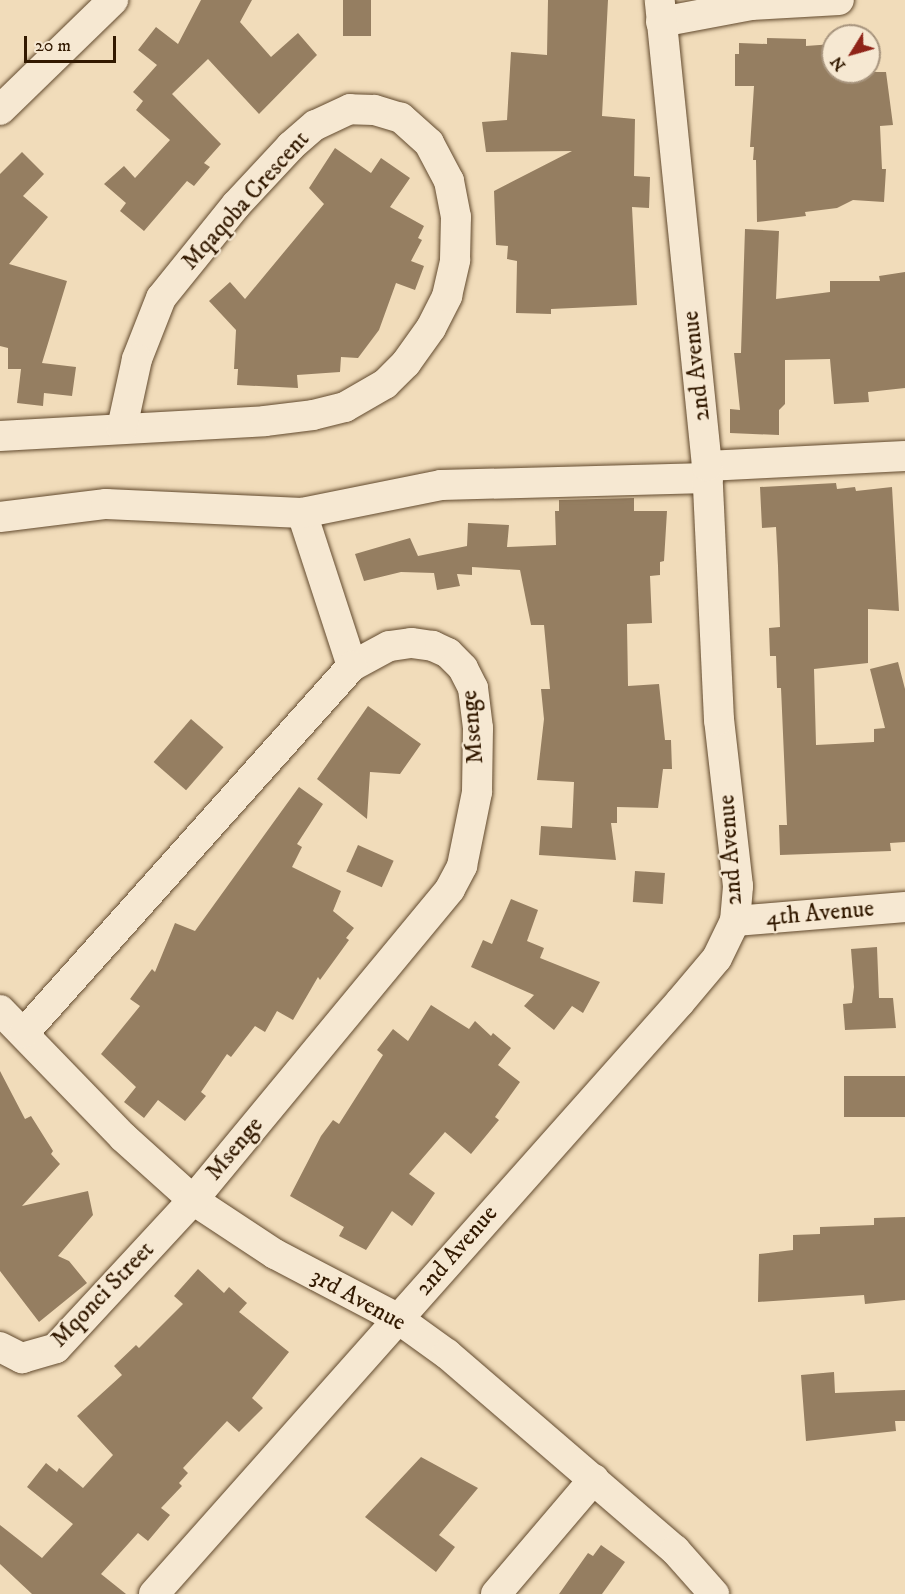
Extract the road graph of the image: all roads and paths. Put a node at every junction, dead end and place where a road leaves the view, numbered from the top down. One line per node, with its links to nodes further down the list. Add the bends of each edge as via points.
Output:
1 (113, 0): 4 (street)
2 (839, 0): 3 (street)
3 (661, 11): 8 (street, 2nd Avenue)
4 (0, 110)
5 (122, 428): 5 (street, Mqaqoba Crescent, via 137,359 161,298 236,204 291,146 315,125 350,109 374,110 400,118 429,143 449,181 456,217 454,260 447,296 431,328 385,384 345,407 313,415); 6 (street, Mqaqoba Crescent)
6 (0, 436)
7 (905, 456): 8 (street)
8 (707, 472): 9 (street, via 441,485); 13 (street, 2nd Avenue, via 719,720 738,886)
9 (302, 513): 10 (street, via 106,504); 11 (street)
10 (0, 517)
11 (352, 666): 15 (street, Msenge); 16 (street, Msenge, via 389,646 411,643 448,653 463,668 473,688 478,728 477,792 462,866 427,920)
12 (905, 907): 13 (street, 4th Avenue)
13 (735, 921): 17 (street, 2nd Avenue, via 717,958 680,1002)
14 (0, 1010): 15 (street, 3rd Avenue)
15 (24, 1033): 16 (street, 3rd Avenue, via 123,1137)
16 (193, 1200): 17 (street, 3rd Avenue, via 275,1254); 18 (street, Mqonci Street, via 56,1348 22,1358)
17 (397, 1318): 19 (street, 3rd Avenue, via 447,1354); 20 (street, 2nd Avenue)
18 (0, 1347)
19 (594, 1479): 21 (street); 22 (street, 3rd Avenue, via 675,1550)
20 (154, 1594)
21 (496, 1594)
22 (714, 1594)

